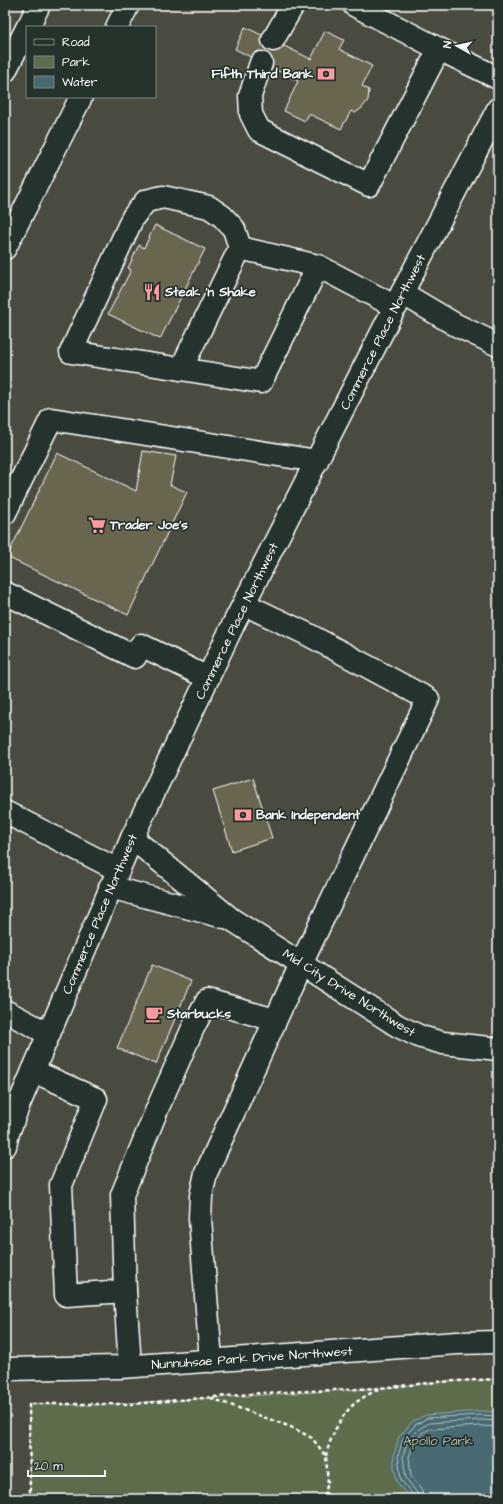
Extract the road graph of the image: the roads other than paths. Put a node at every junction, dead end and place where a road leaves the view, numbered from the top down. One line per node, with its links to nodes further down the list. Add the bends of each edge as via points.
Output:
1 (39, 5): 5 (main road)
2 (128, 5): 6 (main road)
3 (293, 5): 8 (main road)
4 (354, 5): 9 (main road)
5 (28, 26)
6 (118, 26)
7 (26, 30): 11 (main road)
8 (273, 40)
9 (439, 49): 10 (main road, via 369,185 259,130 251,114 250,96); 12 (main road)
10 (261, 62)
11 (5, 71)
12 (498, 78)
13 (81, 98): 15 (main road)
14 (498, 109): 18 (main road, Commerce Place Northwest)
15 (5, 248)
16 (240, 248): 17 (main road); 20 (main road); 20 (main road, via 234,228 209,207 163,197 146,201 133,217 71,352)
17 (318, 266): 18 (main road); 20 (main road, via 261,382)
18 (399, 300): 19 (main road); 21 (main road, Commerce Place Northwest)
19 (498, 345)
20 (181, 369)
21 (317, 461): 22 (main road, via 51,419); 24 (main road, Commerce Place Northwest)
22 (5, 513)
23 (5, 593): 25 (main road, via 135,657 141,645)
24 (244, 604): 25 (main road, Commerce Place Northwest); 30 (main road, via 307,634 428,699)
25 (208, 678): 27 (main road, Commerce Place Northwest)
26 (5, 812): 28 (main road, Mid City Drive Northwest)
27 (132, 838): 28 (main road, Commerce Place Northwest); 29 (main road, Mid City Drive Northwest)
28 (114, 879): 29 (main road, Mid City Drive Northwest); 33 (main road, Commerce Place Northwest)
29 (230, 919): 30 (main road, Mid City Drive Northwest)
30 (301, 964): 32 (main road); 34 (main road, Mid City Drive Northwest, via 398,1026 421,1037 443,1043)
31 (5, 1011): 33 (main road)
32 (275, 1020): 37 (main road, via 208,1001 193,1028 122,1195); 39 (main road, via 206,1173 201,1196 200,1218)
33 (49, 1034): 35 (main road, Commerce Place Northwest)
34 (498, 1049)
35 (33, 1071): 36 (main road, Commerce Place Northwest, via 18,1104); 37 (main road, via 96,1099 61,1185 66,1295)
36 (5, 1146)
37 (125, 1291): 40 (main road)
38 (498, 1342): 39 (main road, Nunnuhsae Park Drive Northwest)
39 (211, 1361): 40 (main road, Nunnuhsae Park Drive Northwest)
40 (130, 1366): 41 (main road, Nunnuhsae Park Drive Northwest)
41 (5, 1369)

